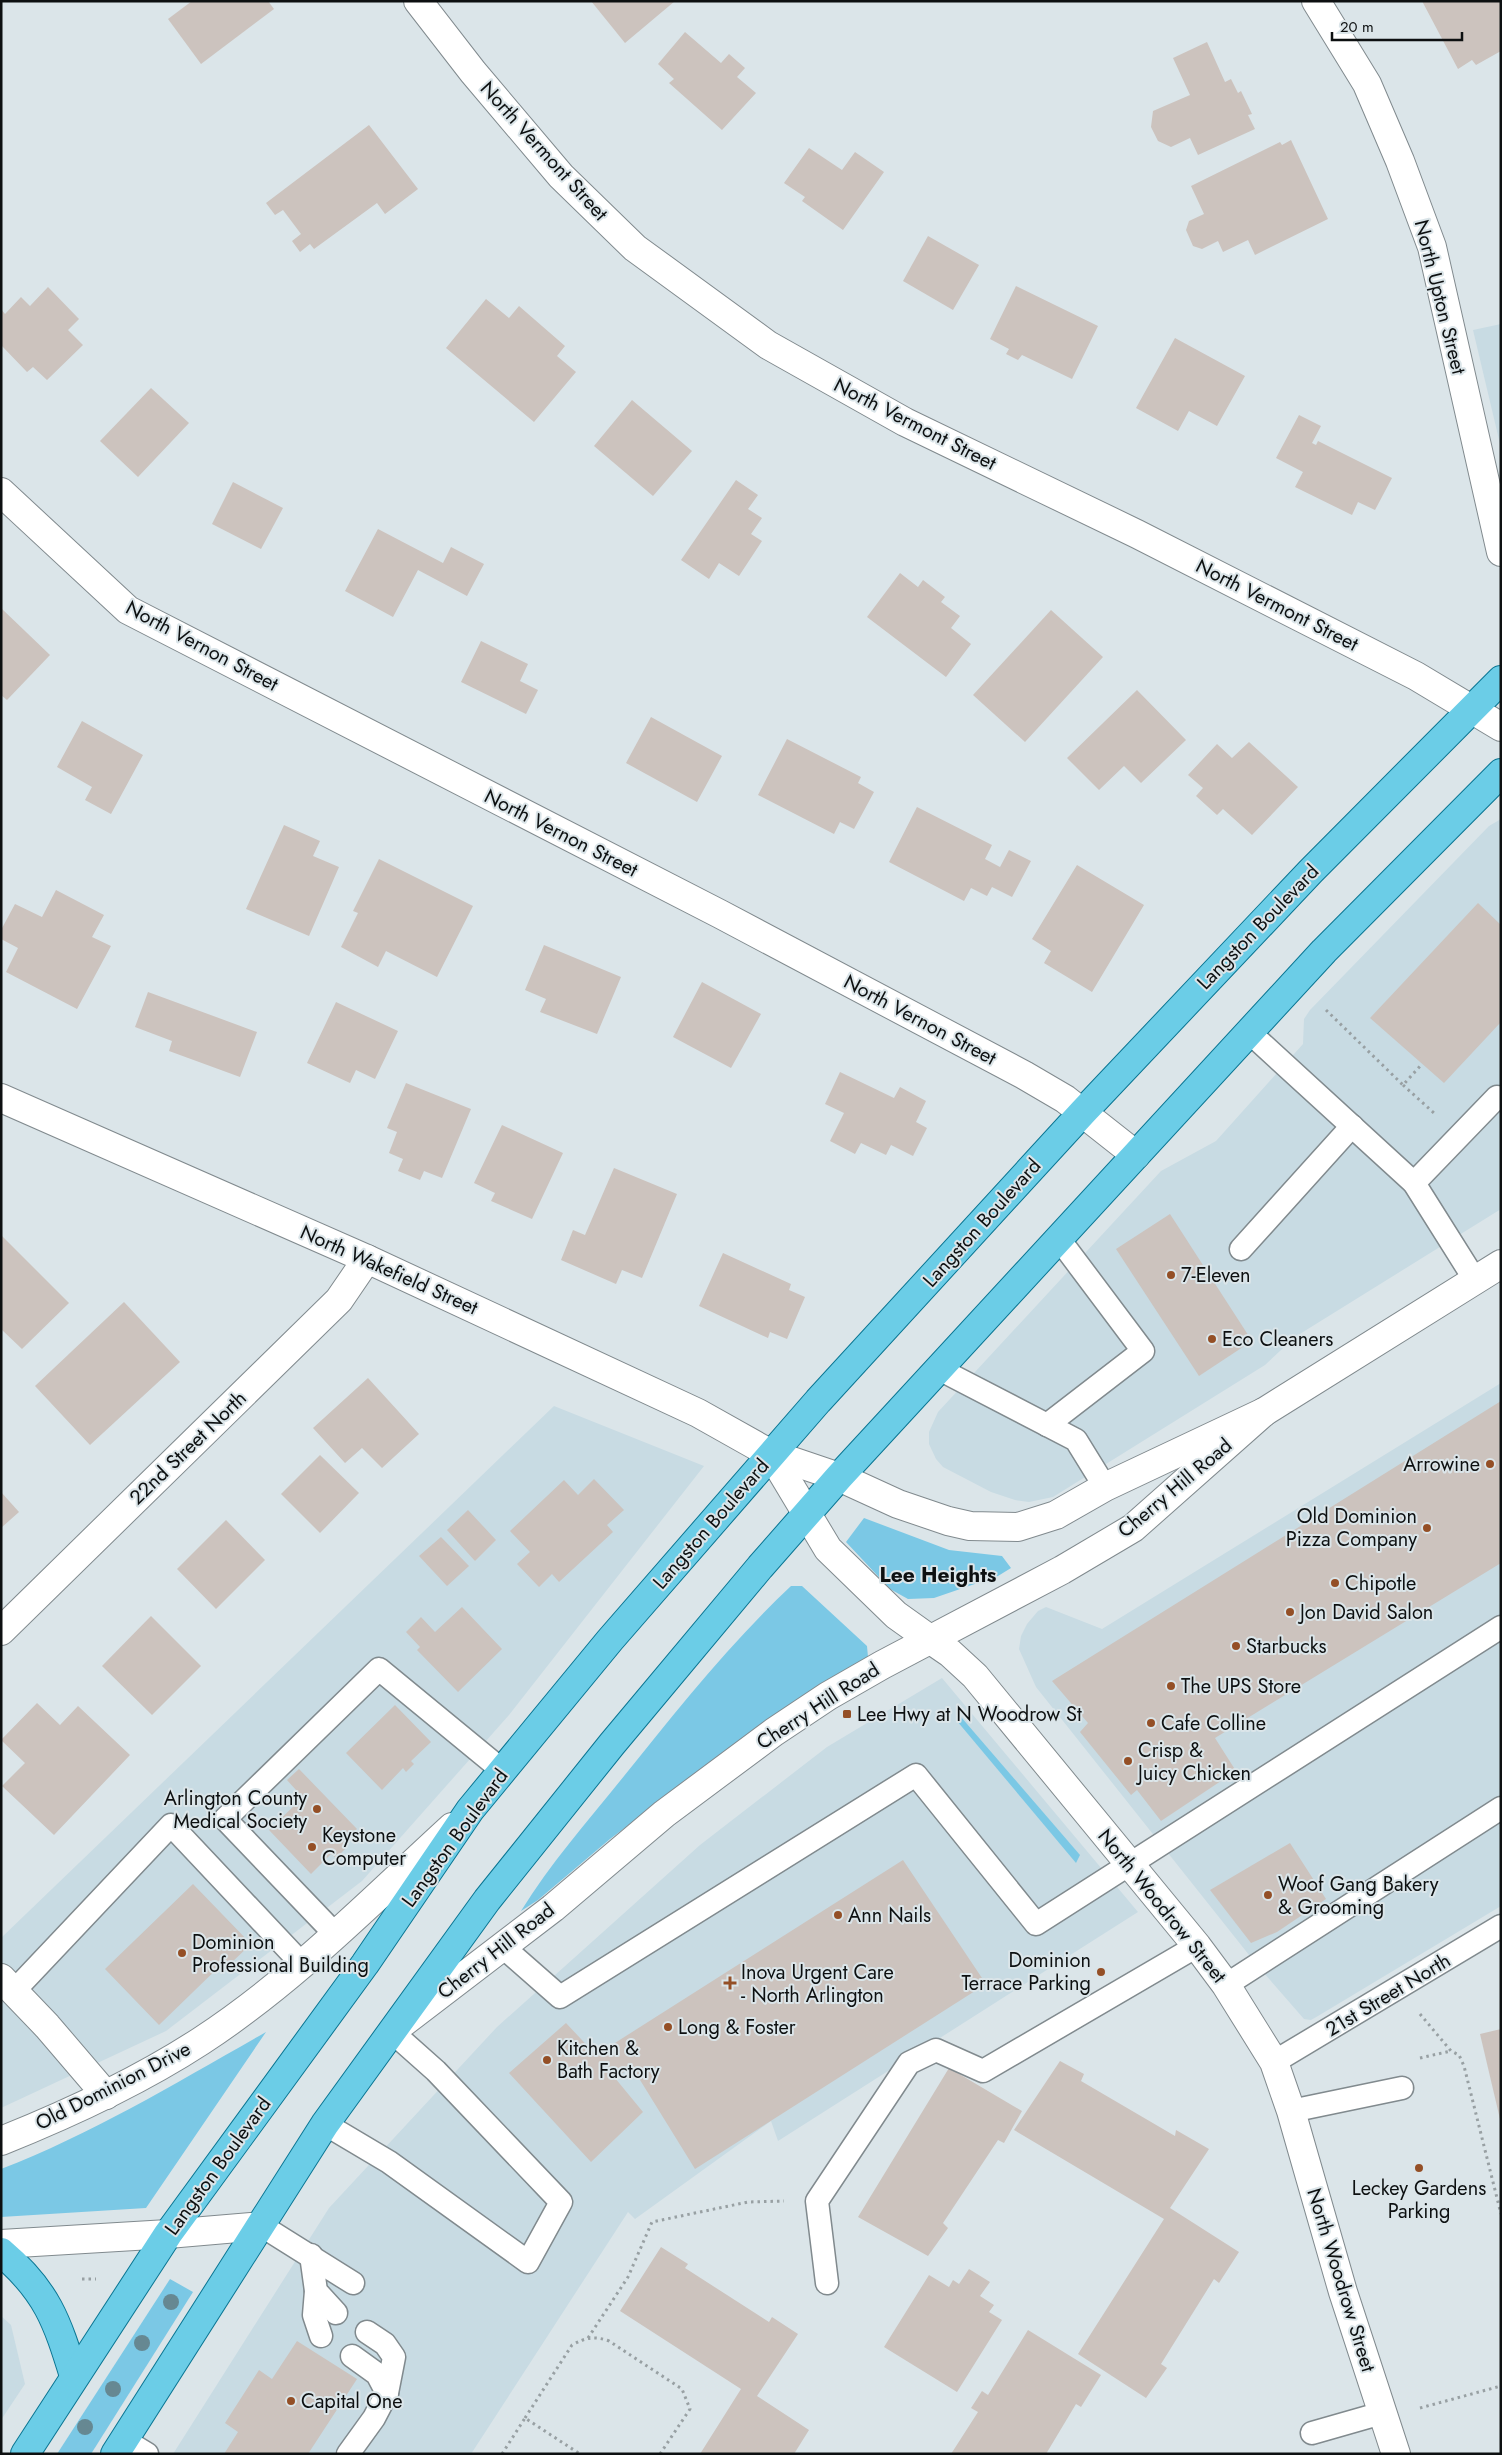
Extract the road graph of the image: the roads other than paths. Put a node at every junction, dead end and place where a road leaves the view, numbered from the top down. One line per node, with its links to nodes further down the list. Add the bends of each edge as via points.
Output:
1 (418, 1): 6 (street, North Vermont Street, via 561,176 635,248 768,345 904,422 1190,560 1416,676)
2 (1316, 1): 4 (street, North Upton Street, via 1367,84 1432,247)
3 (1, 492): 12 (street, North Vernon Street, via 128,610 720,914 1024,1075)
4 (1501, 552)
5 (1501, 680): 6 (main road, Langston Boulevard)
6 (1471, 709): 7 (street, North Vermont Street); 12 (main road, Langston Boulevard, via 1311,871)
7 (1501, 728)
8 (1501, 774): 9 (main road, via 1386,887)
9 (1249, 1032): 13 (lane); 14 (main road)
10 (1497, 1097): 15 (lane)
11 (1, 1098): 18 (street, North Wakefield Street)
12 (1084, 1112): 14 (street, North Vernon Street); 24 (main road, Langston Boulevard)
13 (1352, 1126): 15 (lane); 17 (lane)
14 (1136, 1155): 16 (main road)
15 (1414, 1182): 20 (lane)
16 (1059, 1239): 21 (main road); 23 (lane, via 1143,1351)
17 (1242, 1249)
18 (367, 1259): 24 (street, North Wakefield Street, via 698,1413); 29 (street, 22nd Street North, via 340,1300)
19 (1501, 1264): 20 (street, Cherry Hill Road)
20 (1475, 1280): 22 (street, Cherry Hill Road)
21 (939, 1369): 23 (lane); 25 (main road)
22 (1264, 1412): 26 (street, Cherry Hill Road); 30 (street, Cherry Hill Road, via 1132,1528 1062,1570)
23 (1047, 1425): 26 (lane, via 1076,1440)
24 (771, 1454): 25 (street, Cherry Hill Road); 27 (street, North Woodrow Street); 31 (main road, Langston Boulevard, via 610,1640)
25 (839, 1477): 26 (street, Cherry Hill Road, via 927,1514 970,1526 994,1528 1018,1527 1039,1521 1071,1508); 27 (main road)
26 (1105, 1487)
27 (807, 1514): 30 (street, North Woodrow Street, via 828,1548 896,1615); 42 (main road, via 552,1818 487,1900)
28 (1501, 1627): 34 (lane)
29 (1, 1631)
30 (931, 1640): 34 (street, North Woodrow Street, via 975,1676); 38 (street, Cherry Hill Road, via 835,1692 774,1732 664,1814)
31 (503, 1771): 33 (main road, Langston Boulevard); 36 (lane, via 379,1670 225,1819)
32 (1501, 1808): 41 (lane)
33 (470, 1810): 36 (street, Old Dominion Drive); 50 (main road, Langston Boulevard, via 365,1964)
34 (1130, 1865): 37 (street, North Woodrow Street); 38 (lane, via 1036,1924 916,1775 560,1997)
35 (1501, 1926): 43 (lane, 21st Street North)
36 (336, 1934): 39 (street, Old Dominion Drive)
37 (1197, 1946): 41 (street, North Woodrow Street); 55 (lane, via 984,2071 936,2050 908,2063 817,2202)
38 (503, 1947): 42 (street, Cherry Hill Road)
39 (302, 1964): 40 (lane, via 171,1825); 45 (street, Old Dominion Drive, via 202,2040 160,2067)
40 (8, 1984): 45 (street)
41 (1226, 1985): 43 (street, North Woodrow Street)
42 (391, 2032): 47 (main road); 47 (lane, via 436,2071 561,2202 528,2262 389,2162)
43 (1274, 2062): 46 (street, North Woodrow Street)
44 (1402, 2088): 46 (lane)
45 (106, 2095): 48 (street, Old Dominion Drive)
46 (1292, 2111): 63 (street, North Woodrow Street, via 1343,2292)
47 (325, 2124): 49 (main road)
48 (1, 2140)
49 (262, 2226): 50 (street); 53 (lane); 65 (main road)
50 (168, 2234): 51 (street); 61 (main road, Langston Boulevard)
51 (1, 2244)
52 (1, 2252): 61 (main road, via 41,2294 57,2324)
53 (311, 2255): 54 (lane); 56 (lane)
54 (353, 2283)
55 (827, 2283)
56 (316, 2291): 57 (lane); 59 (lane, via 314,2315)
57 (336, 2313)
58 (367, 2332): 62 (lane, via 385,2344 394,2356)
59 (321, 2336)
60 (352, 2356): 62 (lane, via 377,2374)
61 (74, 2376): 66 (main road, Langston Boulevard)
62 (388, 2393): 68 (lane)
63 (1382, 2413): 64 (lane); 69 (street, North Woodrow Street)
64 (1312, 2433)
65 (120, 2447): 67 (lane)
66 (25, 2454)
67 (147, 2454)
68 (348, 2454)
69 (1396, 2454)

